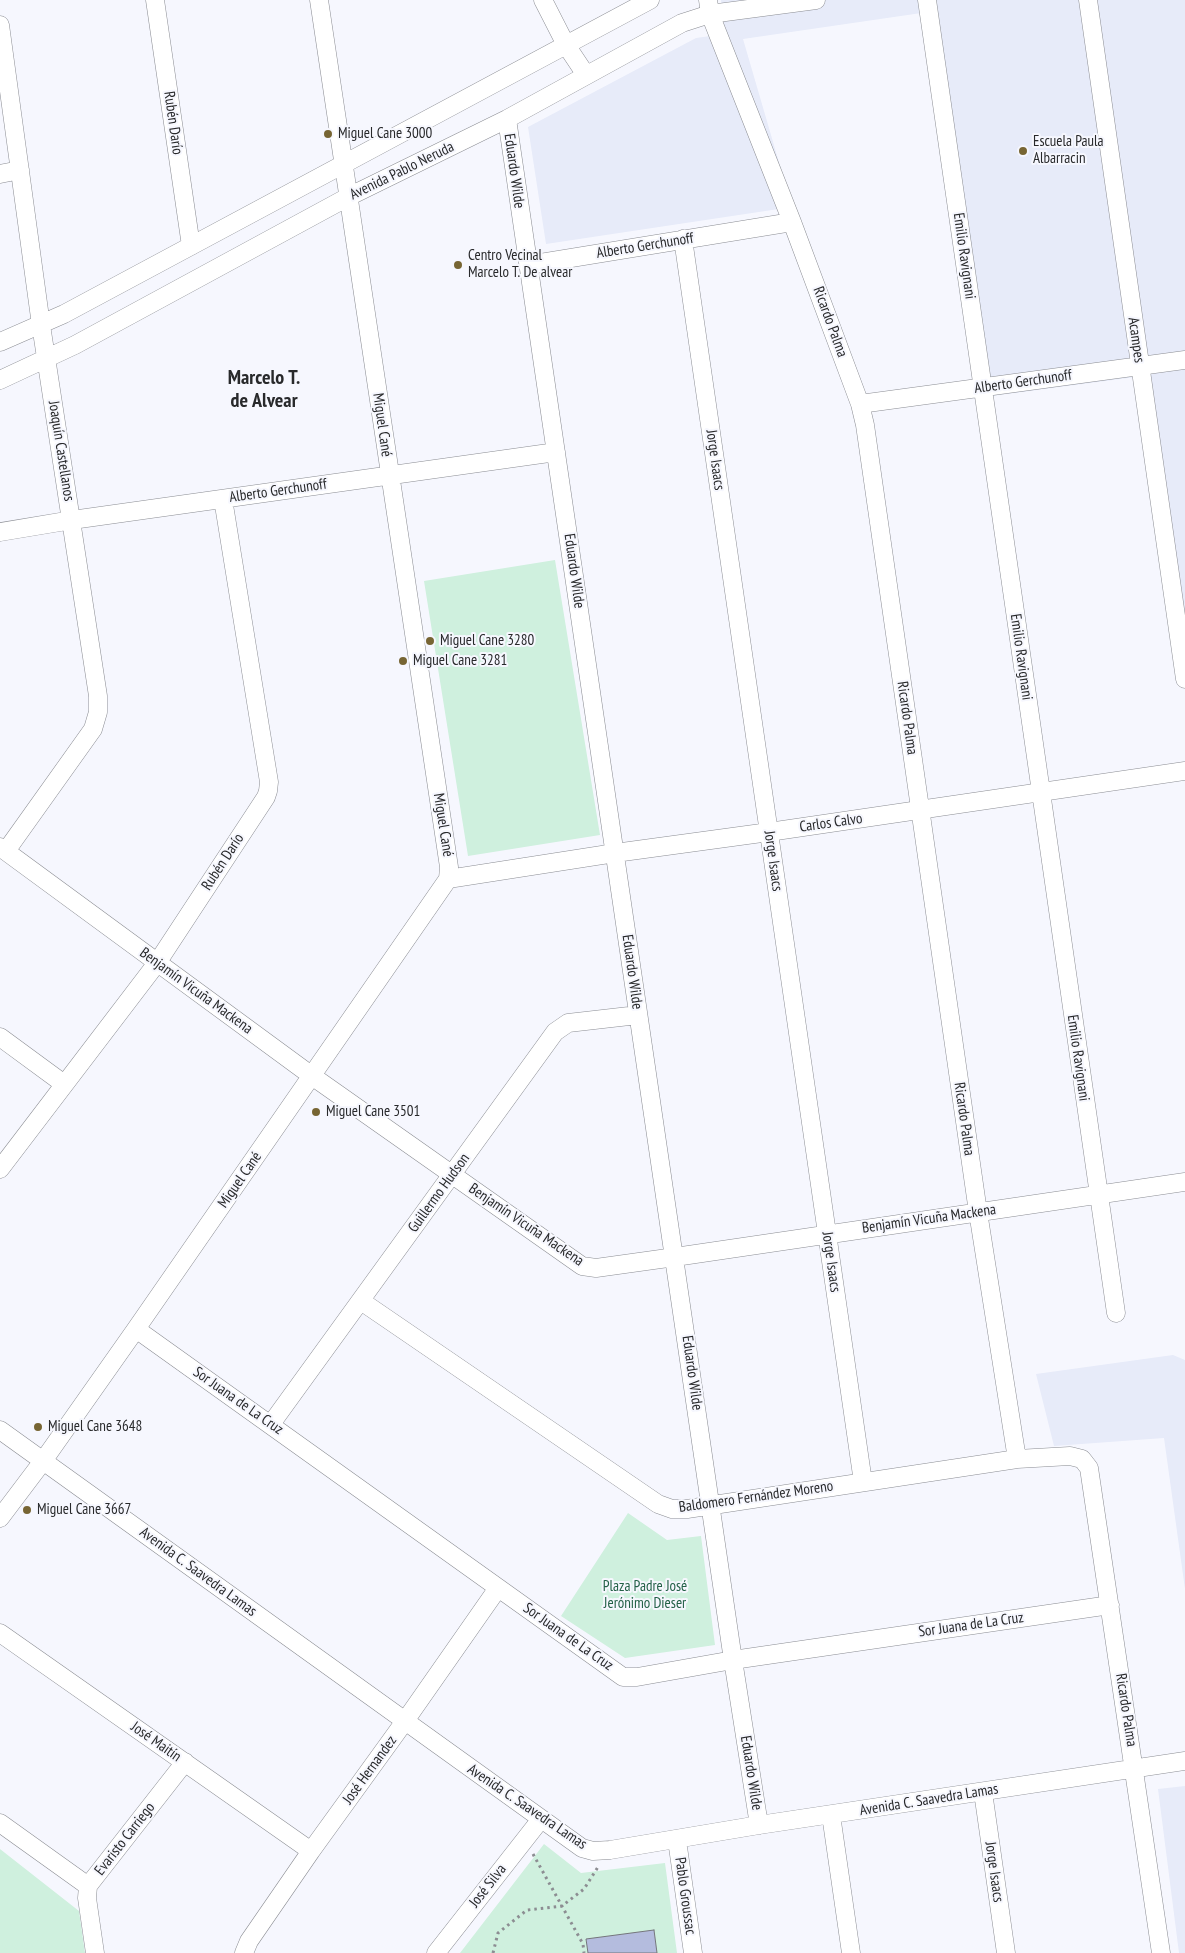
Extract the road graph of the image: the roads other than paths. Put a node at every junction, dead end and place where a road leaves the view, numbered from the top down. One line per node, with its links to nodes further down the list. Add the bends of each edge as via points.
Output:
1 (155, 0): 19 (street, Rubén Darío)
2 (319, 0): 13 (street, Miguel Cané)
3 (543, 0): 10 (street)
4 (650, 0): 10 (street, Avenida Pablo Neruda)
5 (816, 0): 8 (street, Avenida Pablo Neruda)
6 (927, 0): 27 (street, Emilio Ravignani)
7 (1088, 0): 25 (street, Acampes)
8 (709, 7): 11 (street, Avenida Pablo Neruda); 17 (street, Ricardo Palma)
9 (0, 25): 14 (street, Joaquín Castellanos)
10 (566, 45): 11 (street); 13 (street, Avenida Pablo Neruda)
11 (586, 76): 12 (street, Avenida Pablo Neruda)
12 (507, 119): 16 (street, Avenida Pablo Neruda); 20 (street, Eduardo Wilde)
13 (343, 165): 16 (street, Miguel Cané); 19 (street, Avenida Pablo Neruda)
14 (20, 170): 15 (street); 21 (street, Joaquín Castellanos)
15 (0, 174)
16 (348, 197): 23 (street, Avenida Pablo Neruda); 30 (street, Miguel Cané)
17 (792, 222): 18 (street, Alberto Gerchunoff); 28 (street, Ricardo Palma)
18 (683, 239): 20 (street, Alberto Gerchunoff); 38 (street, Jorge Isaacs)
19 (191, 246): 21 (street, Avenida Pablo Neruda)
20 (528, 264): 29 (street, Eduardo Wilde)
21 (41, 325): 22 (street, Avenida Pablo Neruda); 23 (street, Joaquín Castellanos)
22 (0, 342)
23 (46, 360): 26 (street, Avenida Pablo Neruda); 32 (street, Joaquín Castellanos)
24 (1185, 360): 25 (street, Alberto Gerchunoff)
25 (1140, 366): 27 (street, Alberto Gerchunoff); 34 (street, Acampes)
26 (0, 380)
27 (982, 387): 28 (street, Alberto Gerchunoff); 36 (street, Emilio Ravignani)
28 (860, 404): 37 (street, Ricardo Palma)
29 (556, 452): 30 (street, Alberto Gerchunoff); 40 (street, Eduardo Wilde)
30 (389, 474): 31 (street, Alberto Gerchunoff); 41 (street, Miguel Cané, via 449,867)
31 (224, 499): 32 (street, Alberto Gerchunoff); 42 (street, Rubén Darío, via 268,791)
32 (72, 520): 33 (street, Alberto Gerchunoff); 39 (street, Joaquín Castellanos, via 98,712 93,729)
33 (0, 532)
34 (1185, 679)
35 (1185, 771): 36 (street, Carlos Calvo)
36 (1040, 792): 37 (street, Carlos Calvo); 50 (street, Emilio Ravignani)
37 (920, 810): 38 (street, Carlos Calvo); 51 (street, Ricardo Palma)
38 (769, 832): 40 (street, Carlos Calvo); 52 (street, Jorge Isaacs)
39 (3, 849): 42 (street, Benjamín Vicuña Mackena)
40 (615, 853): 41 (street, Carlos Calvo); 43 (street, Eduardo Wilde)
41 (448, 879): 45 (street, Miguel Cané)
42 (157, 963): 45 (street, Benjamín Vicuña Mackena); 46 (street, Rubén Darío)
43 (638, 1015): 48 (street, Guillermo Hudson, via 568,1022 561,1026); 53 (street, Eduardo Wilde)
44 (0, 1037): 46 (street)
45 (312, 1076): 48 (street, Benjamín Vicuña Mackena); 56 (street, Miguel Cané)
46 (64, 1084): 47 (street, Rubén Darío)
47 (0, 1169)
48 (452, 1175): 53 (street, Benjamín Vicuña Mackena, via 582,1266 596,1268); 54 (street, Guillermo Hudson)
49 (1185, 1182): 50 (street, Benjamín Vicuña Mackena)
50 (1098, 1195): 51 (street, Benjamín Vicuña Mackena); 55 (street, Emilio Ravignani)
51 (978, 1212): 52 (street, Benjamín Vicuña Mackena); 59 (street, Ricardo Palma)
52 (827, 1234): 53 (street, Benjamín Vicuña Mackena); 62 (street, Jorge Isaacs)
53 (675, 1257): 63 (street, Eduardo Wilde)
54 (361, 1301): 57 (street, Guillermo Hudson); 63 (street, Baldomero Fernández Moreno, via 658,1504 672,1509)
55 (1116, 1313)
56 (136, 1329): 57 (street, Sor Juana de La Cruz); 60 (street, Miguel Cané)
57 (271, 1424): 65 (street, Sor Juana de La Cruz)
58 (0, 1430): 60 (street, Avenida C. Saavedra Lamas)
59 (1017, 1459): 61 (street, Baldomero Fernández Moreno, via 1070,1456 1082,1459); 62 (street, Baldomero Fernández Moreno)
60 (43, 1461): 64 (street, Miguel Cané); 69 (street, Avenida C. Saavedra Lamas)
61 (1089, 1468): 66 (street, Ricardo Palma)
62 (863, 1482): 63 (street, Baldomero Fernández Moreno)
63 (710, 1505): 68 (street, Eduardo Wilde)
64 (0, 1518)
65 (498, 1588): 68 (street, Sor Juana de La Cruz, via 623,1677); 69 (street, José Hernandez)
66 (1110, 1605): 68 (street, Sor Juana de La Cruz); 72 (street, Ricardo Palma)
67 (0, 1633): 71 (street, José Maitín)
68 (733, 1660): 77 (street, Eduardo Wilde)
69 (405, 1721): 75 (street, Avenida C. Saavedra Lamas); 79 (street, José Hernandez)
70 (1185, 1761): 72 (street, Avenida C. Saavedra Lamas)
71 (185, 1762): 79 (street, José Maitín); 80 (street, Evaristo Carriego)
72 (1135, 1768): 73 (street, Avenida C. Saavedra Lamas); 87 (street, Ricardo Palma)
73 (983, 1792): 74 (street, Avenida C. Saavedra Lamas); 86 (street, Jorge Isaacs)
74 (831, 1815): 77 (street, Avenida C. Saavedra Lamas); 85 (street)
75 (540, 1819): 78 (street, Avenida C. Saavedra Lamas, via 582,1848 593,1851); 83 (street, José Silva)
76 (0, 1823): 80 (street)
77 (759, 1825): 78 (street, Avenida C. Saavedra Lamas)
78 (677, 1840): 84 (street, Pablo Groussac)
79 (311, 1851): 82 (street, José Hernandez)
80 (88, 1886): 81 (street, Evaristo Carriego)
81 (95, 1953)
82 (244, 1953)
83 (436, 1953)
84 (693, 1953)
85 (851, 1953)
86 (1006, 1953)
87 (1161, 1953)

